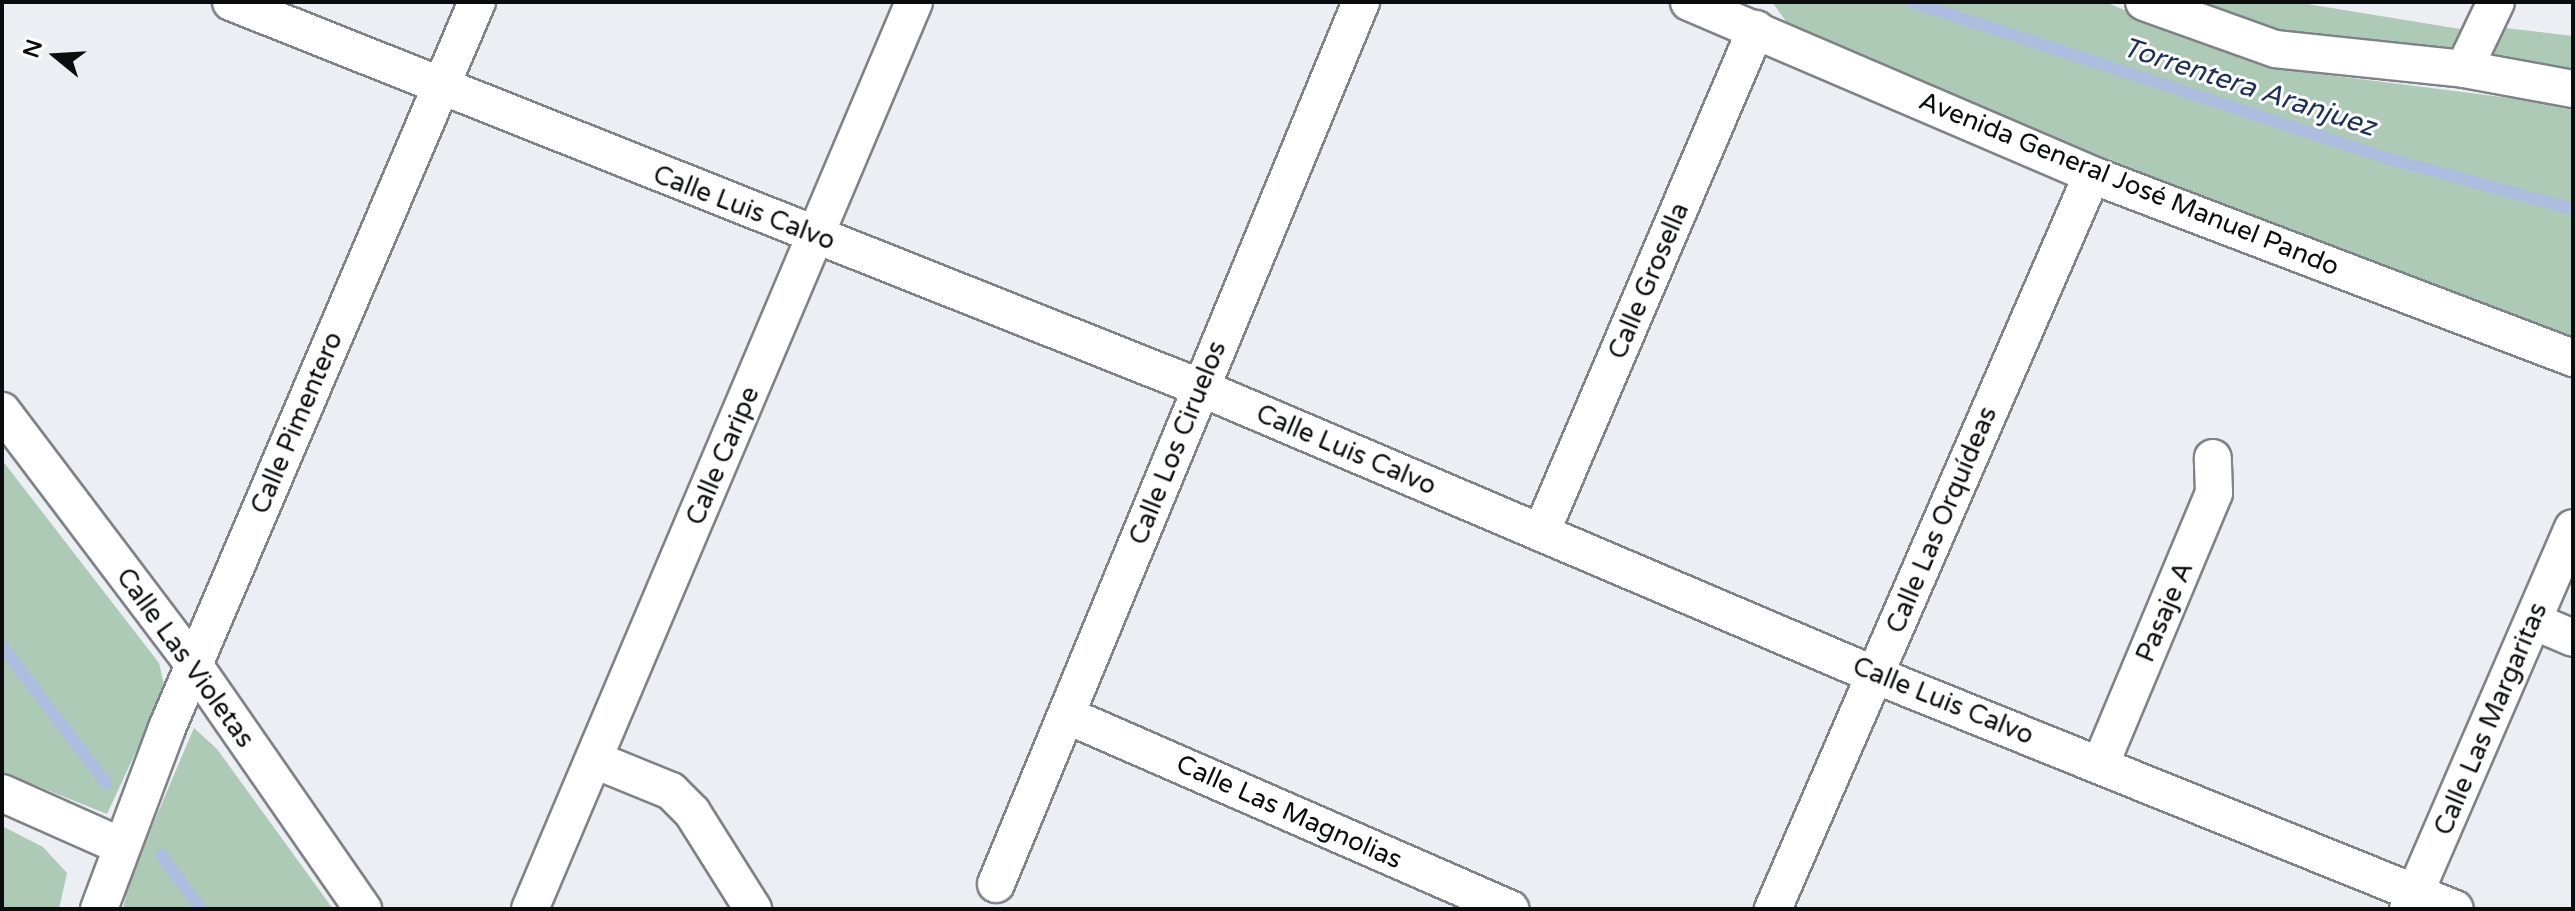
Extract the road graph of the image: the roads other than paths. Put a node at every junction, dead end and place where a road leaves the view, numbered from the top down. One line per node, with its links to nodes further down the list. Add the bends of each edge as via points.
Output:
1 (231, 2): 10 (street, Calle Luis Calvo)
2 (477, 2): 10 (street, Calle Pimentero)
3 (914, 2): 13 (street, Calle Caripe)
4 (1361, 2): 15 (street, Calle Los Ciruelos)
5 (2144, 2): 9 (street, via 2275,49)
6 (2496, 2): 9 (street)
7 (1709, 6): 8 (street, Avenida General José Manuel Pando)
8 (1756, 29): 12 (street, Avenida General José Manuel Pando); 19 (street, Calle Grosella)
9 (2464, 69): 11 (street)
10 (440, 88): 13 (street, Calle Luis Calvo); 22 (street, Calle Pimentero)
11 (2573, 89)
12 (2092, 175): 14 (street, Avenida General José Manuel Pando); 23 (street, Calle Las Orquídeas)
13 (816, 236): 15 (street, Calle Luis Calvo); 25 (street, Calle Caripe)
14 (2573, 358)
15 (1201, 388): 19 (street, Calle Luis Calvo); 24 (street, Calle Los Ciruelos)
16 (2, 411): 22 (street, Calle Las Violetas)
17 (2213, 458): 26 (street, Pasaje A, via 2214,493)
18 (2573, 528): 20 (street, Calle Las Margaritas)
19 (1541, 533): 23 (street, Calle Luis Calvo)
20 (2533, 621): 21 (street); 30 (street, Calle Las Margaritas)
21 (2573, 638)
22 (194, 665): 28 (street, Calle Pimentero); 32 (street, Calle Las Violetas)
23 (1875, 675): 26 (street, Calle Luis Calvo); 36 (street, Calle Las Orquídeas)
24 (1066, 715): 29 (street, Calle Los Ciruelos); 35 (street, Calle Las Magnolias)
25 (595, 760): 33 (street, Calle Caripe); 34 (street, via 671,791 692,812)
26 (2101, 763): 30 (street, Calle Luis Calvo)
27 (2, 793): 28 (street)
28 (121, 846): 31 (street, Calle Pimentero)
29 (996, 884)
30 (2412, 901): 37 (street, Calle Luis Calvo)
31 (99, 909)
32 (363, 909)
33 (530, 909)
34 (753, 909)
35 (1511, 909)
36 (1773, 909)
37 (2455, 909)

